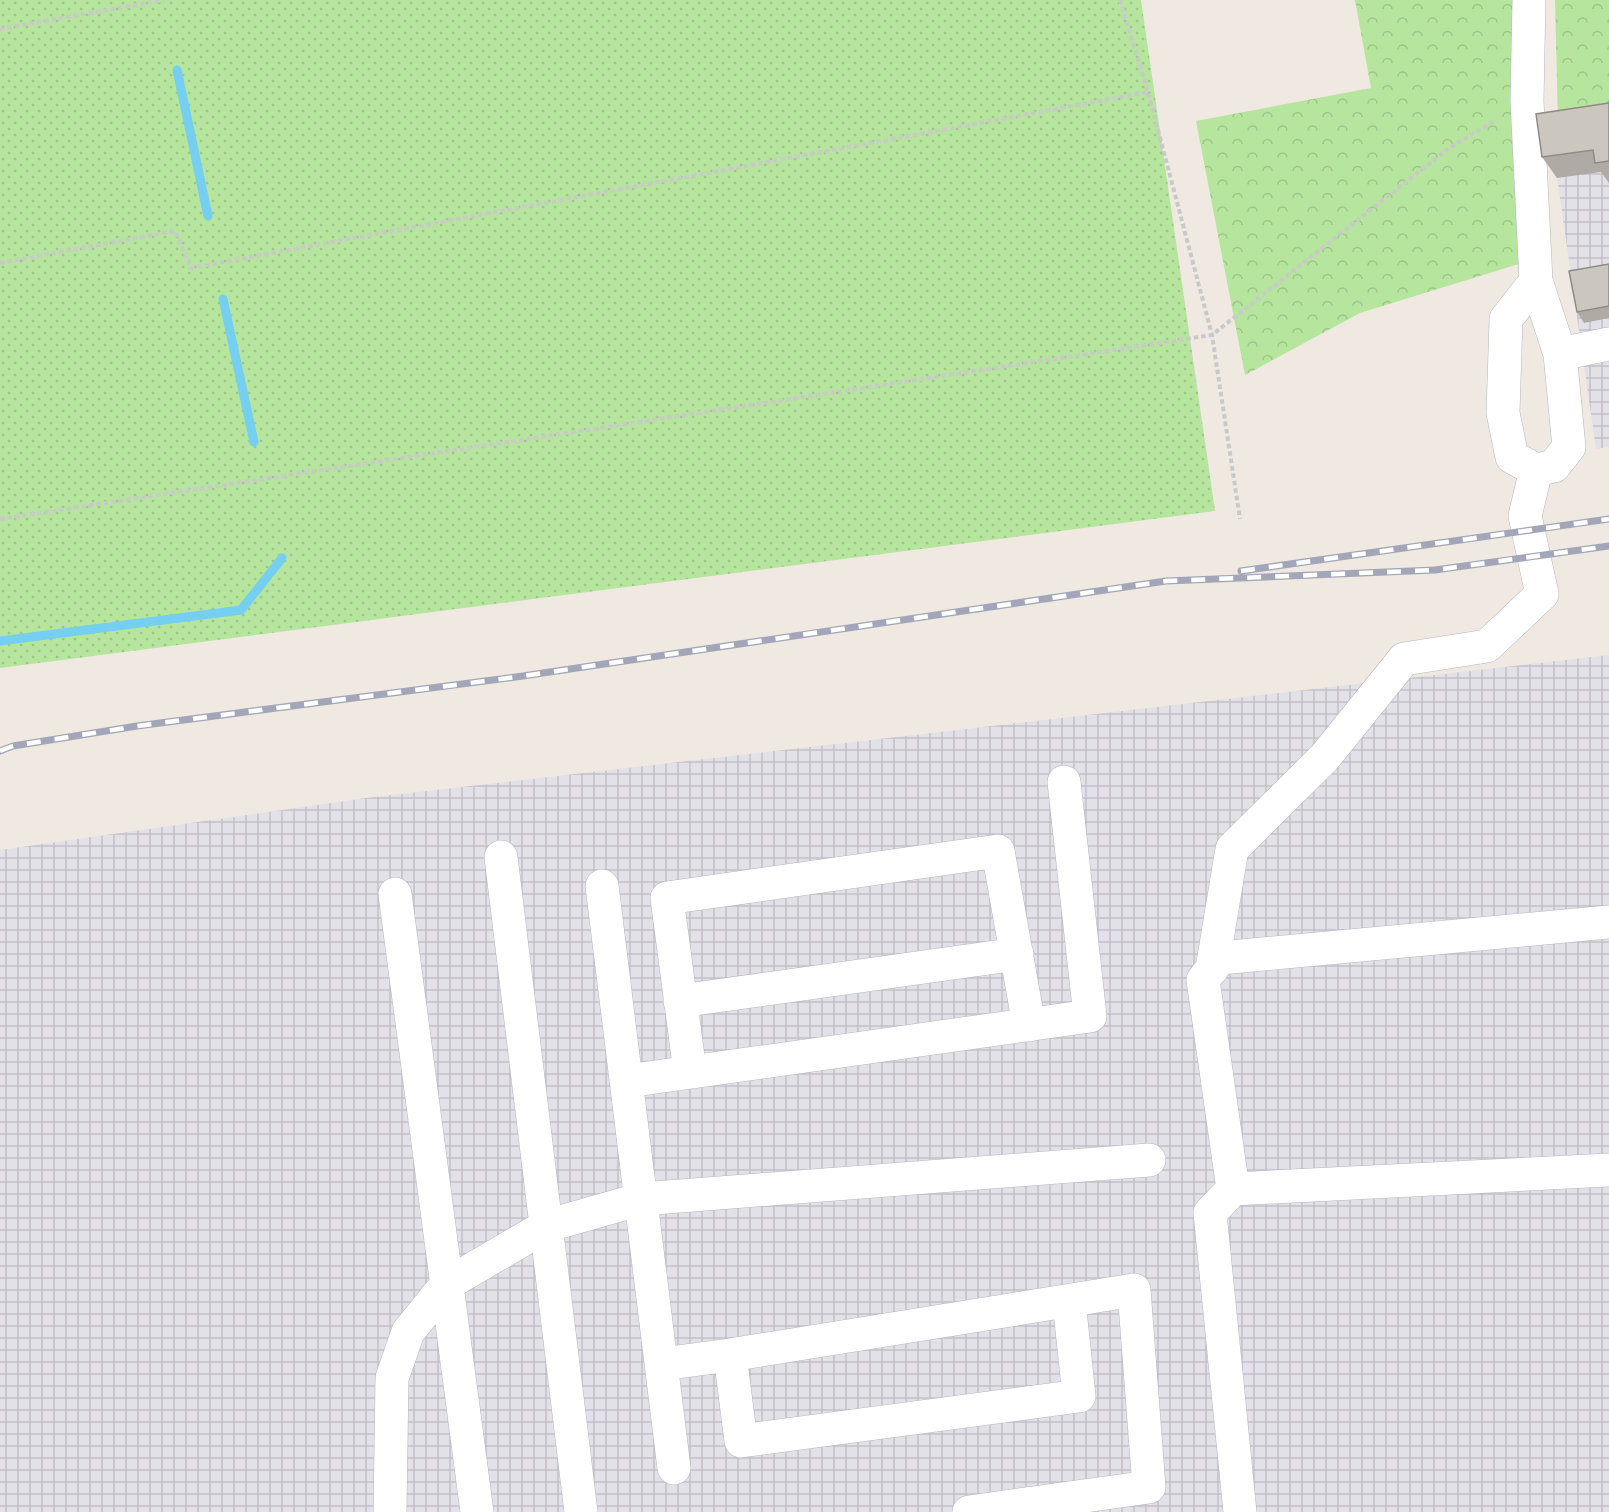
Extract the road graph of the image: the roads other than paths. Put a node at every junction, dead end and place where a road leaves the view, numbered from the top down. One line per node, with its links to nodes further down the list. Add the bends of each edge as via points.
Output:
1 (1529, 0): 2 (street, via 1527,101)
2 (1536, 281): 4 (street); 5 (street, via 1506,319 1503,412 1512,457)
3 (1609, 344): 4 (street)
4 (1560, 354): 5 (street, via 1569,447 1554,466)
5 (1536, 470): 12 (street, via 1525,516 1542,594 1487,646 1404,659 1324,758 1232,849)
6 (1064, 782): 14 (street, via 1090,1016)
7 (501, 857): 21 (street)
8 (602, 886): 16 (street)
9 (395, 894): 22 (street)
10 (1609, 922): 12 (street, via 1220,958)
11 (1017, 954): 13 (street); 13 (street, via 998,851 667,898); 14 (street)
12 (1212, 969): 19 (street, via 1203,980)
13 (680, 1001): 15 (street)
14 (1029, 1025): 15 (street)
15 (690, 1072): 16 (street)
16 (627, 1081): 20 (street)
17 (1149, 1160): 20 (street)
18 (1609, 1170): 19 (street)
19 (1233, 1189): 31 (street, via 1210,1213)
20 (641, 1199): 21 (street); 25 (street)
21 (546, 1226): 22 (street); 29 (street)
22 (447, 1284): 27 (street, via 408,1332 392,1378); 28 (street)
23 (1069, 1301): 24 (street); 24 (street, via 1079,1396 741,1441); 30 (street, via 1134,1290 1149,1487)
24 (730, 1354): 25 (street)
25 (662, 1364): 26 (street)
26 (674, 1468)
27 (390, 1512)
28 (477, 1512)
29 (581, 1512)
30 (969, 1512)
31 (1240, 1512)

